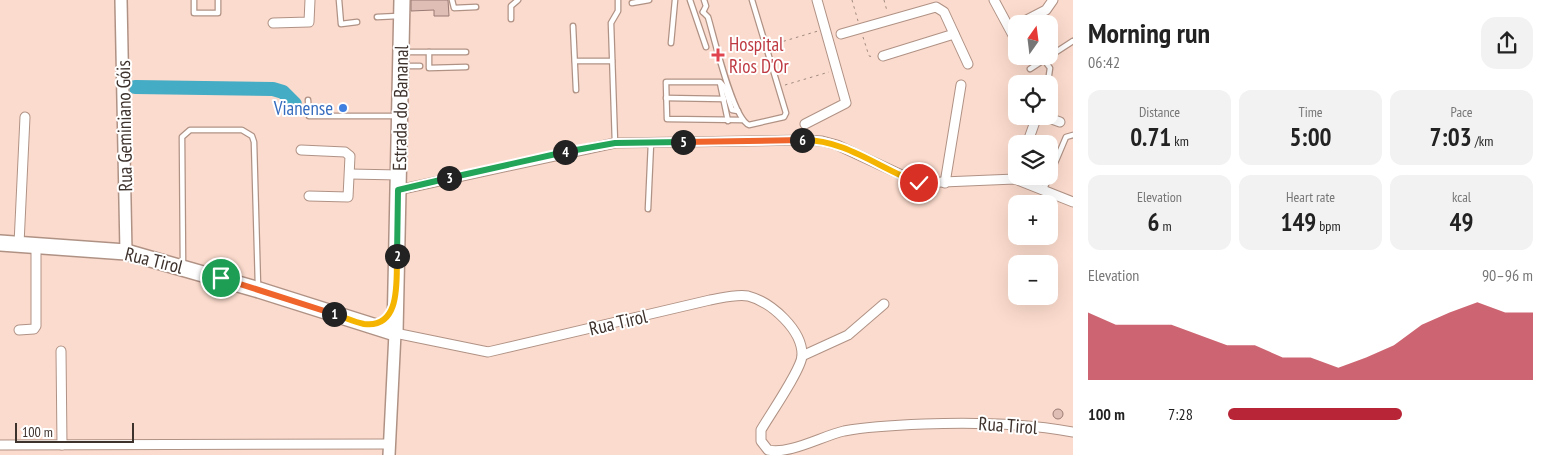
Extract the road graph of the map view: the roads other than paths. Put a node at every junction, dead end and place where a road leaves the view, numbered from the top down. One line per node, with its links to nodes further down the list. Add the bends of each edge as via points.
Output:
1 (121, 0): 78 (street, Rua Geminiano Góis)
2 (194, 0): 3 (lane, via 194,13 218,13)
3 (218, 0)
4 (310, 0): 29 (street, via 309,22)
5 (339, 0): 28 (lane, via 341,24)
6 (402, 0): 24 (main road, Estrada do Bananal)
7 (452, 0): 20 (lane, via 454,8)
8 (518, 0): 27 (lane, via 511,6)
9 (618, 0): 42 (lane, via 618,11 611,22)
10 (649, 0): 18 (lane)
11 (675, 0): 34 (lane)
12 (691, 0): 22 (lane)
13 (704, 0): 21 (lane)
14 (752, 0): 59 (lane, via 786,113 784,117 749,125)
15 (817, 0): 61 (street, via 846,103)
16 (994, 0): 26 (street)
17 (1054, 0): 23 (street)
18 (632, 3)
19 (929, 4): 31 (street); 32 (street, via 944,12)
20 (476, 7)
21 (703, 12): 22 (lane); 56 (lane, via 708,17)
22 (696, 14): 35 (lane)
23 (1036, 15)
24 (402, 16): 25 (lane); 40 (main road, Estrada do Bananal)
25 (377, 17)
26 (1008, 17)
27 (511, 19)
28 (358, 22)
29 (274, 23)
30 (573, 26): 41 (lane)
31 (842, 34)
32 (954, 34): 39 (street); 43 (street)
33 (1073, 41): 36 (lane)
34 (670, 44)
35 (706, 47)
36 (1058, 51)
37 (429, 52): 38 (lane); 40 (lane); 47 (lane, via 429,68)
38 (466, 52)
39 (883, 56)
40 (401, 59): 46 (lane); 58 (main road, Estrada do Bananal)
41 (575, 61): 42 (lane); 52 (lane)
42 (612, 61): 64 (lane)
43 (968, 64)
44 (1036, 65): 48 (lane)
45 (1048, 65): 49 (lane)
46 (420, 66)
47 (466, 67)
48 (1030, 69)
49 (1049, 75)
50 (720, 82): 53 (lane, via 667,80); 54 (lane); 56 (lane, via 732,110)
51 (961, 85): 69 (street)
52 (576, 90)
53 (666, 98): 54 (lane); 60 (lane, via 667,119)
54 (724, 98): 60 (lane)
55 (308, 100): 58 (lane, via 309,116)
56 (738, 111): 59 (lane)
57 (25, 116): 76 (street)
58 (400, 116): 68 (main road, Estrada do Bananal)
59 (742, 120): 60 (lane)
60 (728, 121)
61 (805, 124)
62 (1073, 135): 71 (lane, via 1066,138)
63 (651, 142): 64 (street); 69 (street, via 822,141 914,181); 74 (lane)
64 (615, 143): 68 (street)
65 (301, 150): 66 (street, via 348,152)
66 (350, 174): 68 (street); 72 (street, via 348,197)
67 (1008, 178): 69 (street)
68 (398, 182): 81 (main road, Estrada do Bananal)
69 (945, 183)
70 (1035, 185): 71 (street)
71 (1044, 189): 73 (street)
72 (309, 196)
73 (1073, 202)
74 (648, 209)
75 (0, 243): 76 (main road, Rua Tirol)
76 (19, 244): 77 (main road, Rua Tirol)
77 (36, 245): 78 (main road, Rua Tirol); 84 (street, via 36,326)
78 (126, 252): 79 (main road, Rua Tirol)
79 (183, 267): 80 (main road, Rua Tirol); 80 (lane, via 182,136 190,130 242,130 252,136 254,142)
80 (259, 290): 83 (main road, Rua Tirol)
81 (396, 299): 83 (main road, via 386,318); 85 (main road, Estrada do Bananal)
82 (884, 304): 87 (street, via 848,335)
83 (366, 324): 85 (main road, Rua Tirol)
84 (19, 330)
85 (390, 336): 87 (street, Rua Tirol, via 488,352 710,300 746,296 760,300 783,316 798,340); 92 (street, Estrada do Bananal)
86 (62, 351): 91 (street)
87 (802, 356): 88 (street, Rua Tirol, via 761,430 764,446 773,452 787,451 836,433 874,426 975,422)
88 (1073, 432)
89 (0, 445): 90 (street)
90 (44, 445): 91 (street); 93 (street)
91 (62, 445): 92 (street)
92 (389, 450)
93 (44, 455)

